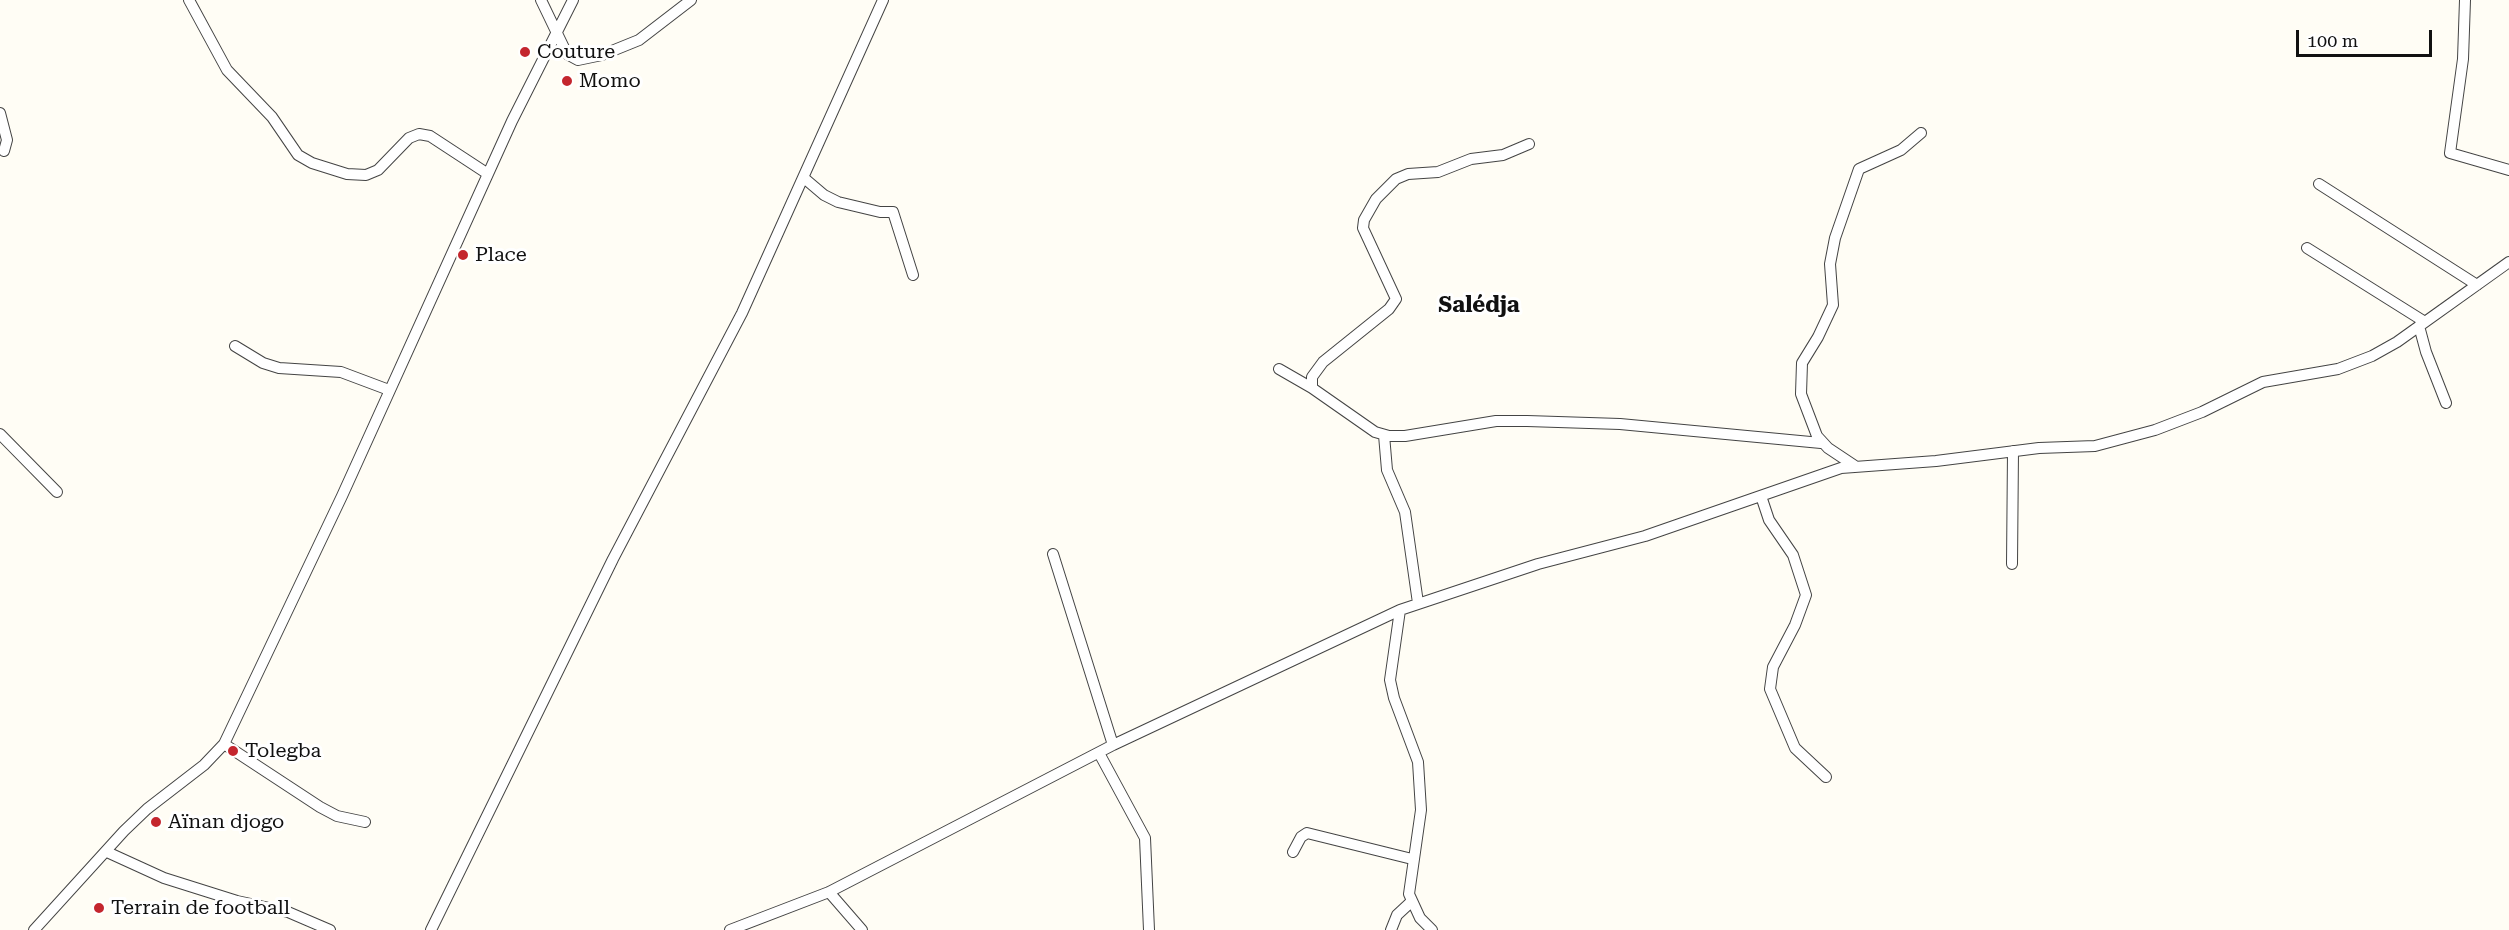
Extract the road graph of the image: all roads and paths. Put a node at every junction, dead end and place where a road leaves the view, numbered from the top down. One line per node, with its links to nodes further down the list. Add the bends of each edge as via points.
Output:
1 (189, 0): 13 (street, via 227,70 272,117 298,155 347,174 366,175 378,170 419,134 430,136)
2 (541, 0): 7 (street)
3 (573, 0): 7 (street)
4 (691, 0): 7 (street, via 639,40 596,57 572,57)
5 (883, 0): 14 (street)
6 (2465, 0): 12 (street, via 2463,59 2450,153)
7 (557, 36): 13 (street)
8 (0, 112): 11 (street, via 7,140)
9 (1921, 134): 28 (street, via 1902,150 1861,167 1837,230 1830,264 1833,305 1800,374 1801,393)
10 (1529, 144): 23 (street, via 1438,172 1408,174 1396,179 1377,200 1363,228 1396,299 1323,362 1312,377)
11 (4, 151)
12 (2509, 170)
13 (488, 174): 24 (street)
14 (804, 178): 18 (street, via 838,202 893,212); 49 (street, via 730,339 608,569)
15 (2319, 184): 19 (street)
16 (2307, 248): 20 (street)
17 (2509, 262): 19 (street)
18 (913, 275)
19 (2477, 285): 20 (street)
20 (2422, 324): 25 (street, via 2426,352); 29 (street, via 2356,364 2263,382 2155,430 2095,446)
21 (235, 346): 24 (street, via 279,368 341,372)
22 (1279, 369): 23 (street)
23 (1312, 388): 27 (street, via 1354,419)
24 (390, 390): 37 (street)
25 (2446, 403)
26 (0, 434): 31 (street)
27 (1384, 435): 28 (street, via 1405,436 1496,420 1620,424); 35 (street, via 1387,470 1405,512)
28 (1821, 443): 30 (street)
29 (2013, 451): 30 (street, via 1935,462); 34 (street)
30 (1855, 466): 32 (street, via 1823,473)
31 (57, 492)
32 (1761, 496): 35 (street, via 1644,536 1538,564); 40 (street, via 1768,520 1793,555 1806,594 1773,667 1770,689 1795,748)
33 (1053, 554): 38 (street)
34 (2012, 564)
35 (1418, 603): 36 (street)
36 (1400, 610): 38 (street); 44 (street, via 1390,680 1418,762 1421,810)
37 (224, 744): 41 (street, via 321,807 338,816); 42 (street, via 204,765 147,809)
38 (1113, 745): 39 (street)
39 (1099, 753): 45 (street); 52 (street, via 1145,838)
40 (1826, 777)
41 (365, 822)
42 (107, 852): 47 (street); 48 (street, via 164,878 288,912)
43 (1293, 852): 44 (street, via 1307,834)
44 (1412, 859): 46 (street)
45 (829, 892): 50 (street); 51 (street)
46 (1411, 902): 53 (street, via 1397,915); 54 (street)
47 (34, 930)
48 (330, 930)
49 (431, 930)
50 (730, 930)
51 (862, 930)
52 (1149, 930)
53 (1391, 930)
54 (1432, 930)

